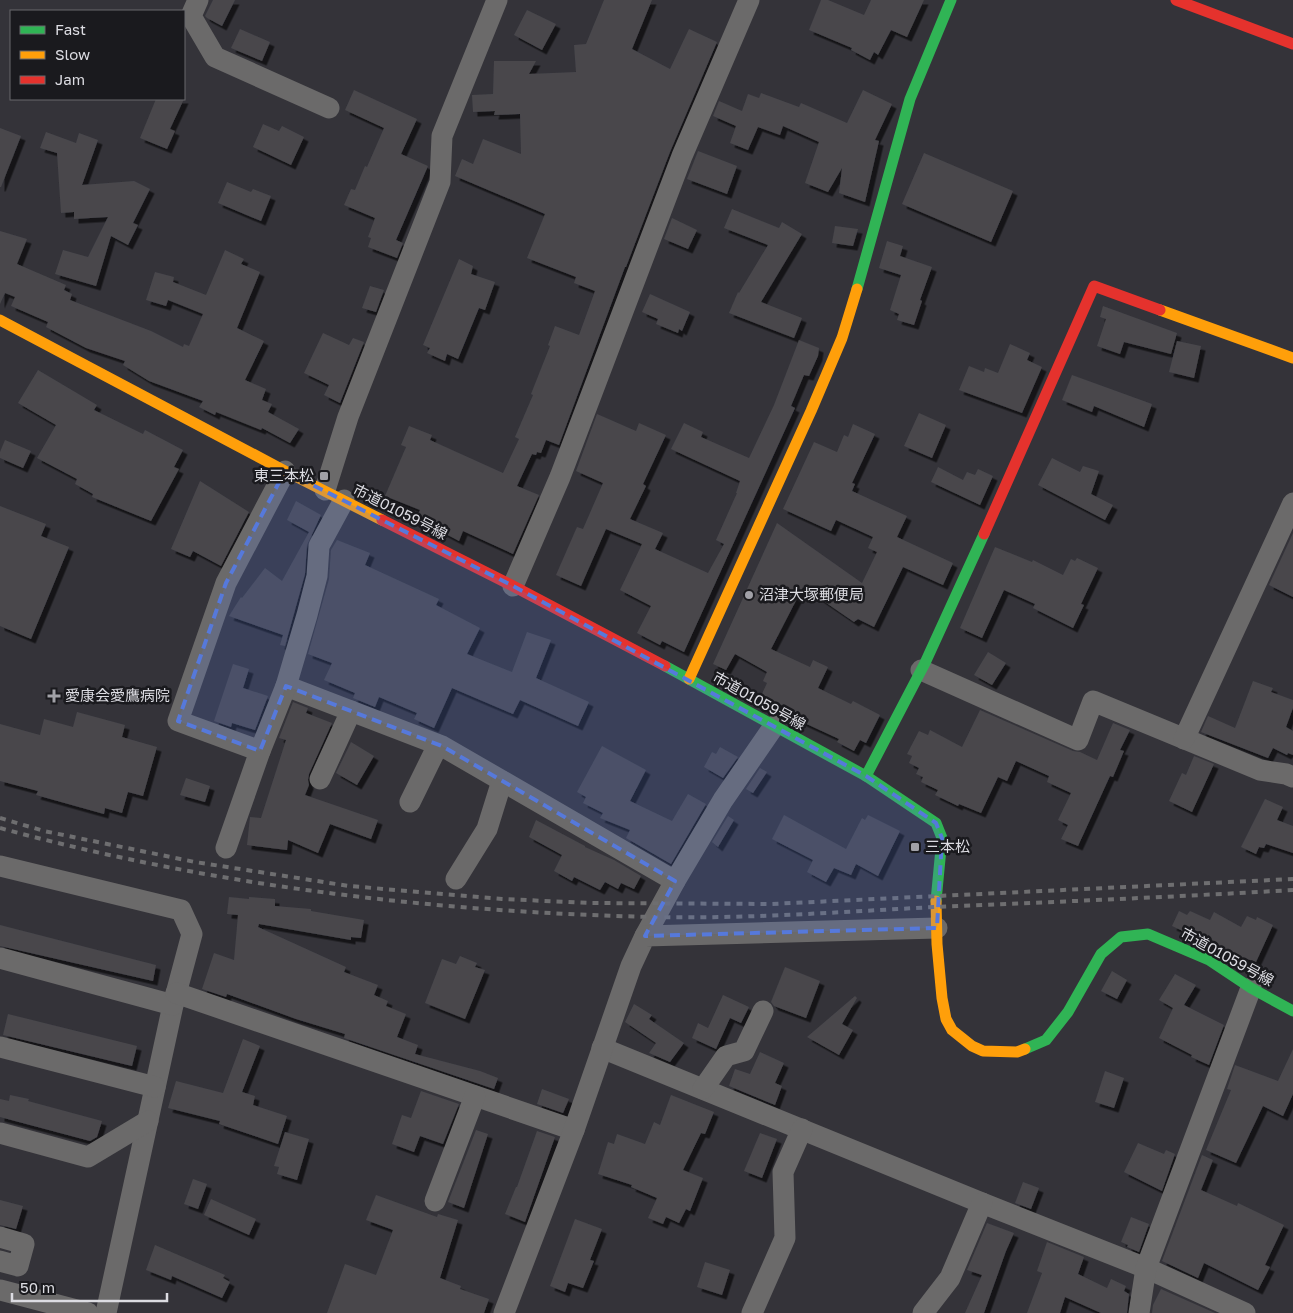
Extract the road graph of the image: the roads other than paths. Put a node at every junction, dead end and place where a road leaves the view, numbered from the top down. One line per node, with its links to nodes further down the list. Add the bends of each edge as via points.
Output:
1 (198, 0): 7 (street, via 191,16 215,56)
2 (498, 0): 11 (street, via 442,136 440,182 348,417)
3 (749, 0): 14 (street, via 682,156 560,477)
4 (951, 0): 16 (street, via 910,99 842,338)
5 (1176, 0): 6 (street)
6 (1293, 44)
7 (329, 108)
8 (0, 320): 10 (street, 市道01059号線)
9 (1293, 358): 15 (street, via 1094,286)
10 (285, 471): 11 (street, 市道01059号線); 22 (street, via 226,583 178,721)
11 (325, 490): 12 (street, 市道01059号線)
12 (344, 500): 14 (street, 市道01059号線); 17 (street, via 319,546 317,576)
13 (1293, 503): 20 (street)
14 (513, 586): 16 (street, 市道01059号線)
15 (921, 670): 20 (street, via 1078,740 1093,701); 23 (street)
16 (689, 679): 19 (street, 市道01059号線)
17 (286, 686): 18 (street); 22 (street)
18 (351, 711): 21 (street); 25 (street)
19 (774, 726): 23 (street, 市道01059号線); 31 (street, via 723,800)
20 (1184, 739): 24 (street, via 1260,770)
21 (438, 745): 26 (street); 27 (street)
22 (260, 752): 28 (street)
23 (866, 776): 32 (street, 市道01059号線, via 936,822 942,838 936,896)
24 (1293, 777)
25 (320, 779)
26 (502, 781): 30 (street, via 487,829); 31 (street)
27 (410, 802)
28 (226, 848)
29 (0, 866): 36 (street, via 181,910 192,934)
30 (456, 879)
31 (675, 881): 33 (street)
32 (937, 928): 33 (street); 35 (street, 市道01059号線, via 946,1019 960,1037 983,1051 1018,1052 1046,1040 1068,1012 1101,954 1121,937 1148,934 1167,941 1209,960)
33 (645, 936): 40 (street)
34 (0, 958): 36 (street)
35 (1251, 988): 38 (street, 市道01059号線); 52 (street)
36 (174, 999): 41 (street); 43 (street)
37 (763, 1011): 42 (street, via 744,1052 726,1056)
38 (1293, 1011)
39 (0, 1047): 41 (street)
40 (602, 1048): 42 (street); 46 (street)
41 (155, 1087): 44 (street)
42 (703, 1089): 45 (street)
43 (475, 1096): 46 (street); 48 (street)
44 (148, 1121): 47 (street, via 88,1157); 55 (street)
45 (802, 1129): 49 (street); 57 (street, via 783,1172 785,1238)
46 (574, 1130): 56 (street)
47 (0, 1133)
48 (436, 1201)
49 (982, 1203): 52 (street); 58 (street, via 950,1278)
50 (0, 1237): 51 (street, via 24,1244 18,1266)
51 (0, 1261)
52 (1146, 1268): 59 (street); 60 (street)
53 (0, 1290): 54 (street)
54 (88, 1313)
55 (106, 1313)
56 (504, 1313)
57 (752, 1313)
58 (923, 1313)
59 (1139, 1313)
60 (1245, 1313)

